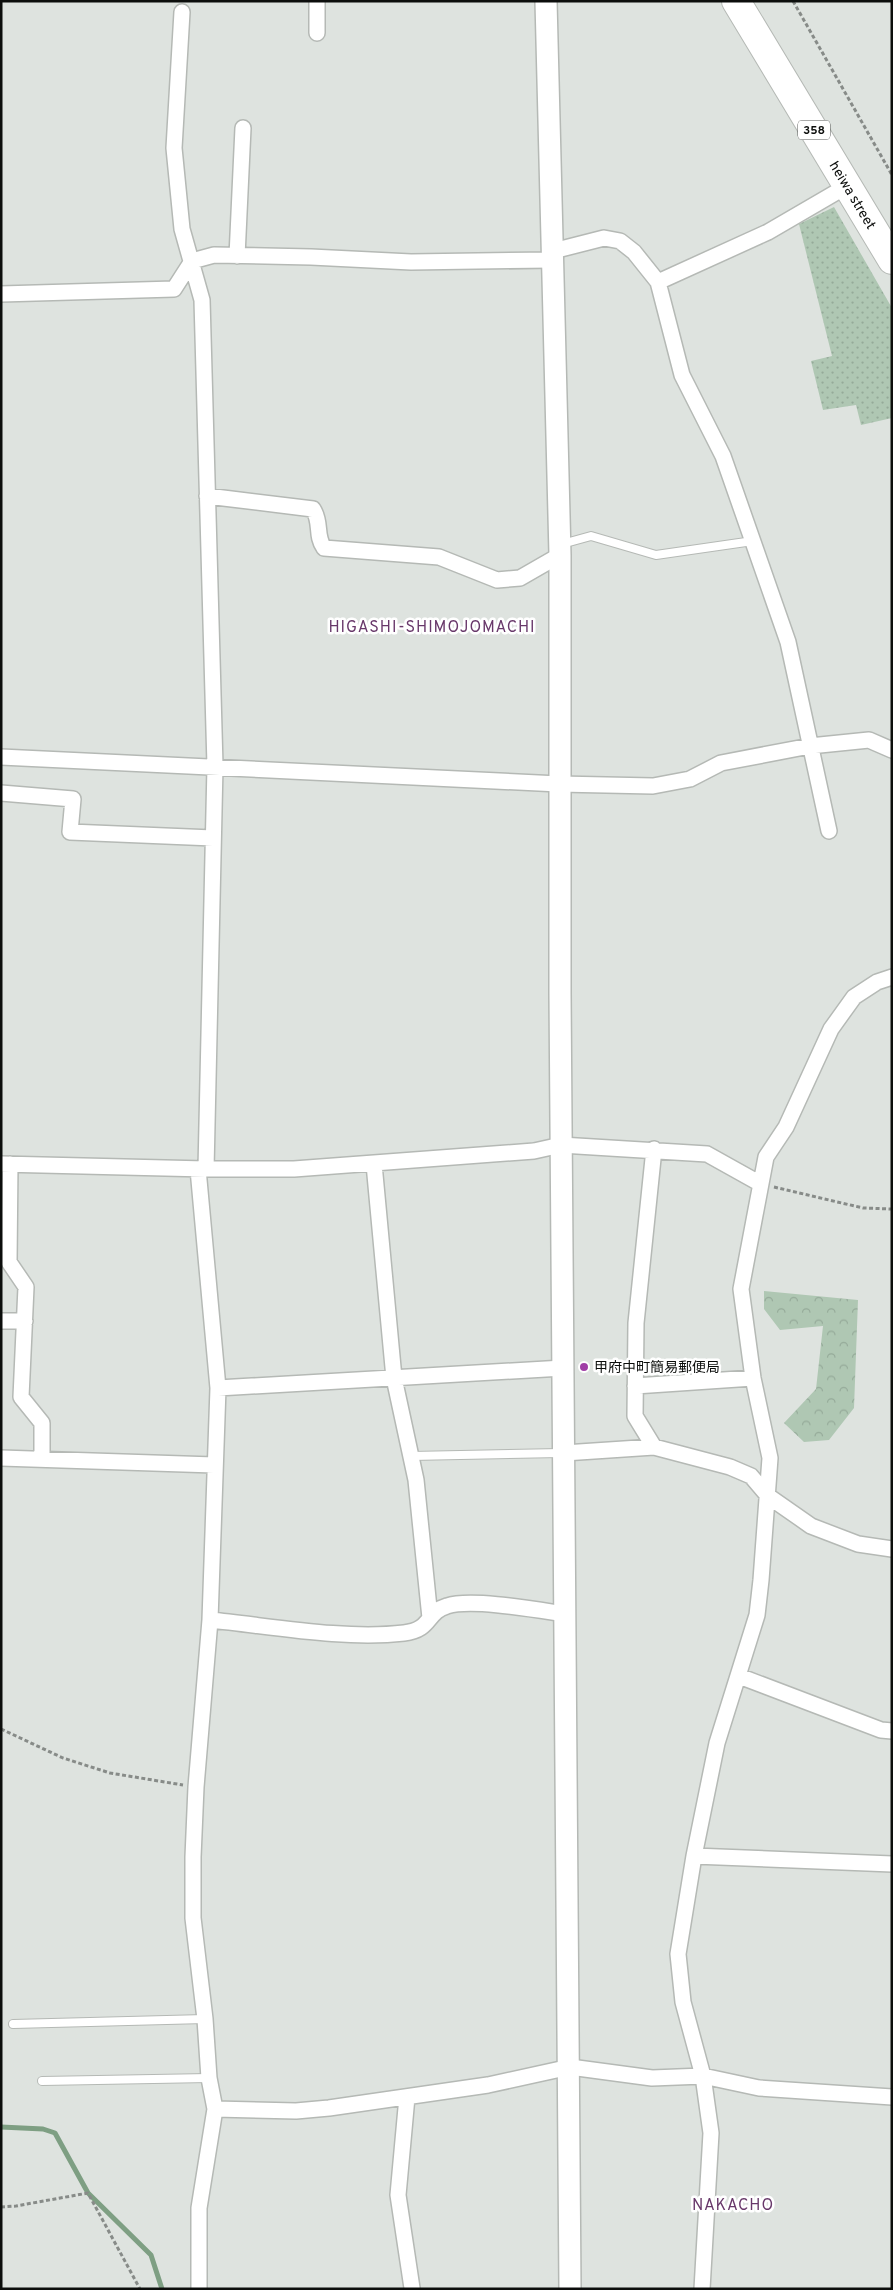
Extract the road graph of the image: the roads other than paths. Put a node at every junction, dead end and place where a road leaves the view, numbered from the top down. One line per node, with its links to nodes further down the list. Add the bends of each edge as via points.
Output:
1 (317, 1): 5 (street)
2 (546, 1): 9 (street)
3 (736, 1): 7 (highway, heiwa street / 358)
4 (182, 12): 11 (street, via 174,148 182,229)
5 (318, 33)
6 (243, 128): 8 (street)
7 (848, 186): 10 (highway, heiwa street / 358); 12 (street, via 768,232)
8 (237, 256): 9 (street, via 411,262); 11 (street, via 214,255)
9 (552, 256): 12 (street, via 604,238 620,241 634,252); 16 (street)
10 (892, 260)
11 (192, 261): 13 (street, via 174,288); 14 (street, via 202,300)
12 (658, 282): 15 (street, via 682,375 724,456)
13 (1, 294)
14 (208, 496): 16 (street, via 313,509 319,519 319,541 324,548 439,557 497,580 520,578); 20 (street)
15 (753, 541): 16 (lane, via 656,555 590,536); 17 (street, via 788,642)
16 (560, 550): 21 (street)
17 (810, 746): 18 (street, via 869,740); 21 (street, via 721,763 690,779 653,786); 23 (street)
18 (892, 750)
19 (1, 757): 20 (street)
20 (215, 766): 21 (street); 24 (street)
21 (559, 784): 26 (street)
22 (1, 793): 24 (street, via 73,799 70,832)
23 (828, 831)
24 (213, 838): 30 (street)
25 (892, 977): 31 (street, via 877,982 854,997 831,1029 786,1127 766,1157)
26 (561, 1145): 27 (street); 29 (street, via 534,1151); 34 (street)
27 (654, 1149): 31 (street, via 707,1154); 37 (street, via 636,1323)
28 (5, 1164): 30 (street); 33 (street, via 9,1262 26,1287)
29 (374, 1164): 30 (street, via 294,1169); 35 (street)
30 (202, 1169): 38 (street)
31 (759, 1183): 36 (street, via 741,1289)
32 (1, 1320): 33 (street)
33 (25, 1321): 43 (street, via 21,1397 42,1423)
34 (563, 1368): 35 (street); 40 (street)
35 (394, 1378): 38 (street); 41 (street)
36 (753, 1378): 37 (street); 45 (street, via 770,1458)
37 (635, 1386): 39 (street, via 634,1416)
38 (218, 1388): 44 (street)
39 (654, 1447): 40 (street); 45 (street, via 730,1467 751,1476)
40 (564, 1453): 41 (lane); 47 (street)
41 (411, 1456): 48 (street)
42 (1, 1458): 43 (street)
43 (42, 1460): 44 (street)
44 (214, 1465): 49 (street)
45 (768, 1496): 46 (street, via 812,1526 858,1544); 50 (street, via 757,1615)
46 (892, 1549)
47 (565, 1614): 48 (street, via 482,1604 448,1605); 56 (street)
48 (430, 1618): 49 (street, via 422,1629 404,1633 350,1634)
49 (210, 1620): 54 (street, via 196,1787 193,1918)
50 (739, 1676): 51 (street); 52 (street, via 718,1743)
51 (892, 1732)
52 (694, 1856): 53 (street); 57 (street, via 678,1954 683,2002)
53 (892, 1864)
54 (205, 2019): 55 (lane); 58 (street)
55 (13, 2024)
56 (570, 2067): 57 (street, via 652,2078); 60 (street, via 488,2085); 65 (street)
57 (703, 2076): 61 (street, via 759,2088); 66 (street, via 711,2133)
58 (208, 2078): 59 (lane); 62 (street)
59 (42, 2080)
60 (407, 2097): 62 (street, via 296,2111); 63 (street, via 398,2195)
61 (892, 2098)
62 (215, 2109): 64 (street, via 199,2208)
63 (412, 2288)
64 (199, 2289)
65 (570, 2289)
66 (702, 2289)

